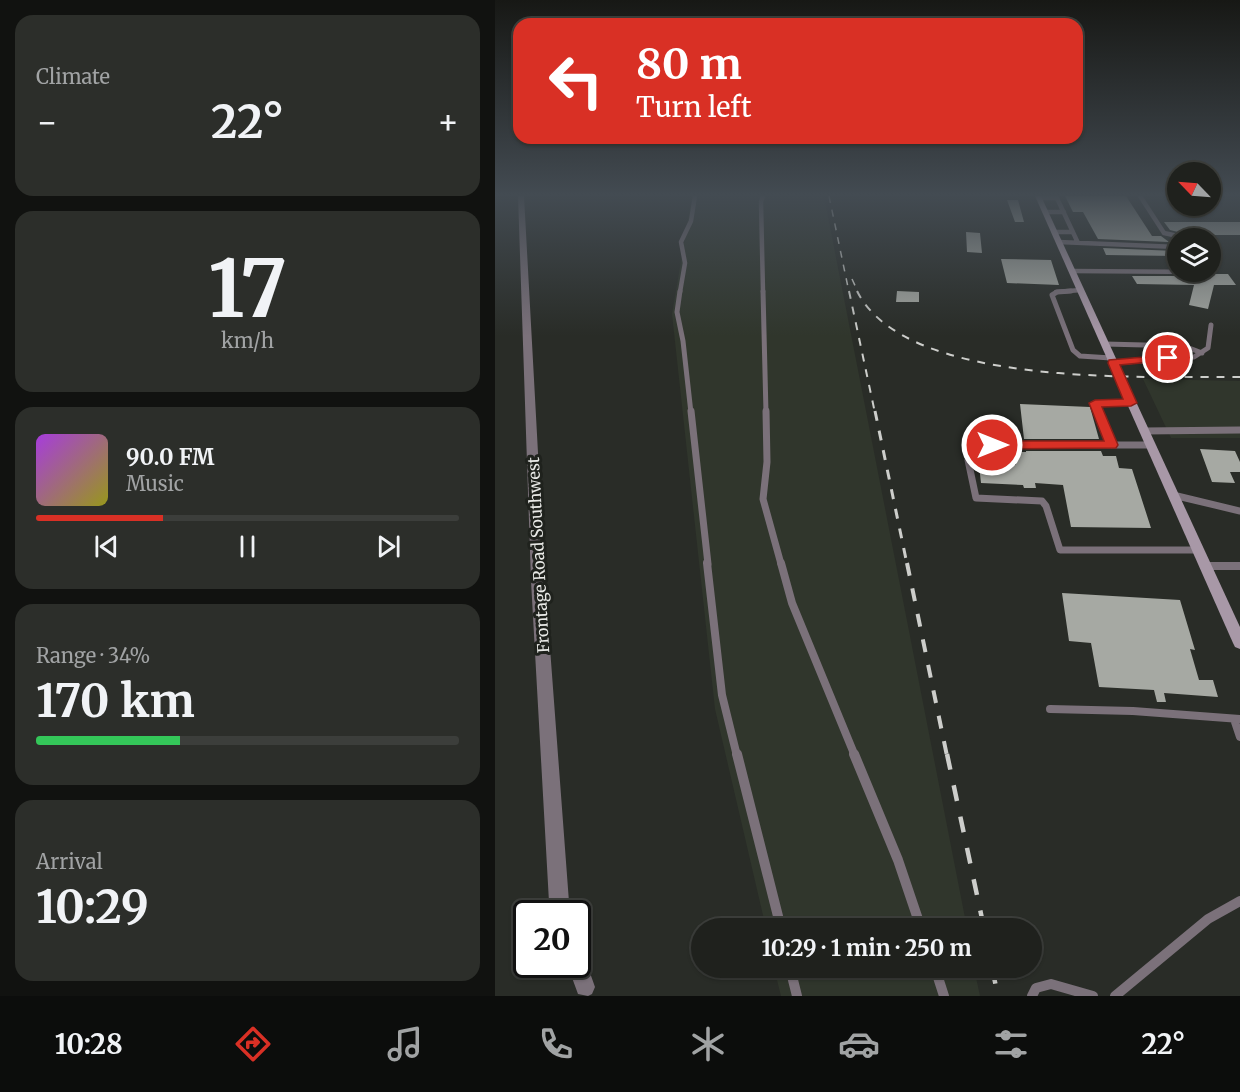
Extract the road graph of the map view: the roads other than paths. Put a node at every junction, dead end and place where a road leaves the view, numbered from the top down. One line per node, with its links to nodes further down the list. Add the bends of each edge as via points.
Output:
1 (523, 242): 28 (street, Frontage Road Southwest, via 538,581)
2 (681, 242): 30 (lane, via 685,263 677,312 722,695)
3 (762, 242): 31 (lane, via 767,462 763,499 792,603 898,860)
4 (1059, 242): 7 (main road)
5 (1078, 243): 6 (lane)
6 (1167, 247)
7 (1072, 271): 8 (lane); 9 (main road)
8 (1167, 272)
9 (1081, 290): 11 (main road); 13 (lane, via 1052,295 1073,350 1080,356)
10 (1211, 325): 12 (lane, via 1208,348)
11 (1105, 344): 12 (lane, via 1184,346); 13 (main road)
12 (1202, 353): 13 (lane, via 1194,357)
13 (1112, 360): 14 (main road)
14 (1131, 403): 16 (main road); 17 (lane, via 1095,403)
15 (1240, 430): 16 (lane)
16 (1144, 431): 18 (main road)
17 (1112, 445): 18 (lane); 21 (lane, via 992,445 996,459 969,460 976,498 1042,501 1060,550)
18 (1151, 445): 19 (main road)
19 (1173, 495): 20 (lane); 21 (main road)
20 (1240, 511)
21 (1198, 550): 22 (main road)
22 (1205, 566): 23 (lane); 24 (main road)
23 (1240, 566)
24 (1240, 643)
25 (1050, 710): 26 (lane)
26 (1237, 719): 27 (lane)
27 (1240, 737)
28 (559, 900)
29 (1240, 901): 40 (lane, via 1208,919)
30 (778, 918)
31 (918, 918)
32 (582, 978): 35 (street)
33 (793, 978): 36 (lane)
34 (938, 978): 37 (lane)
35 (585, 987)
36 (798, 996)
37 (944, 996)
38 (1032, 996): 39 (lane, via 1044,984 1056,983)
39 (1093, 996)
40 (1115, 996)

